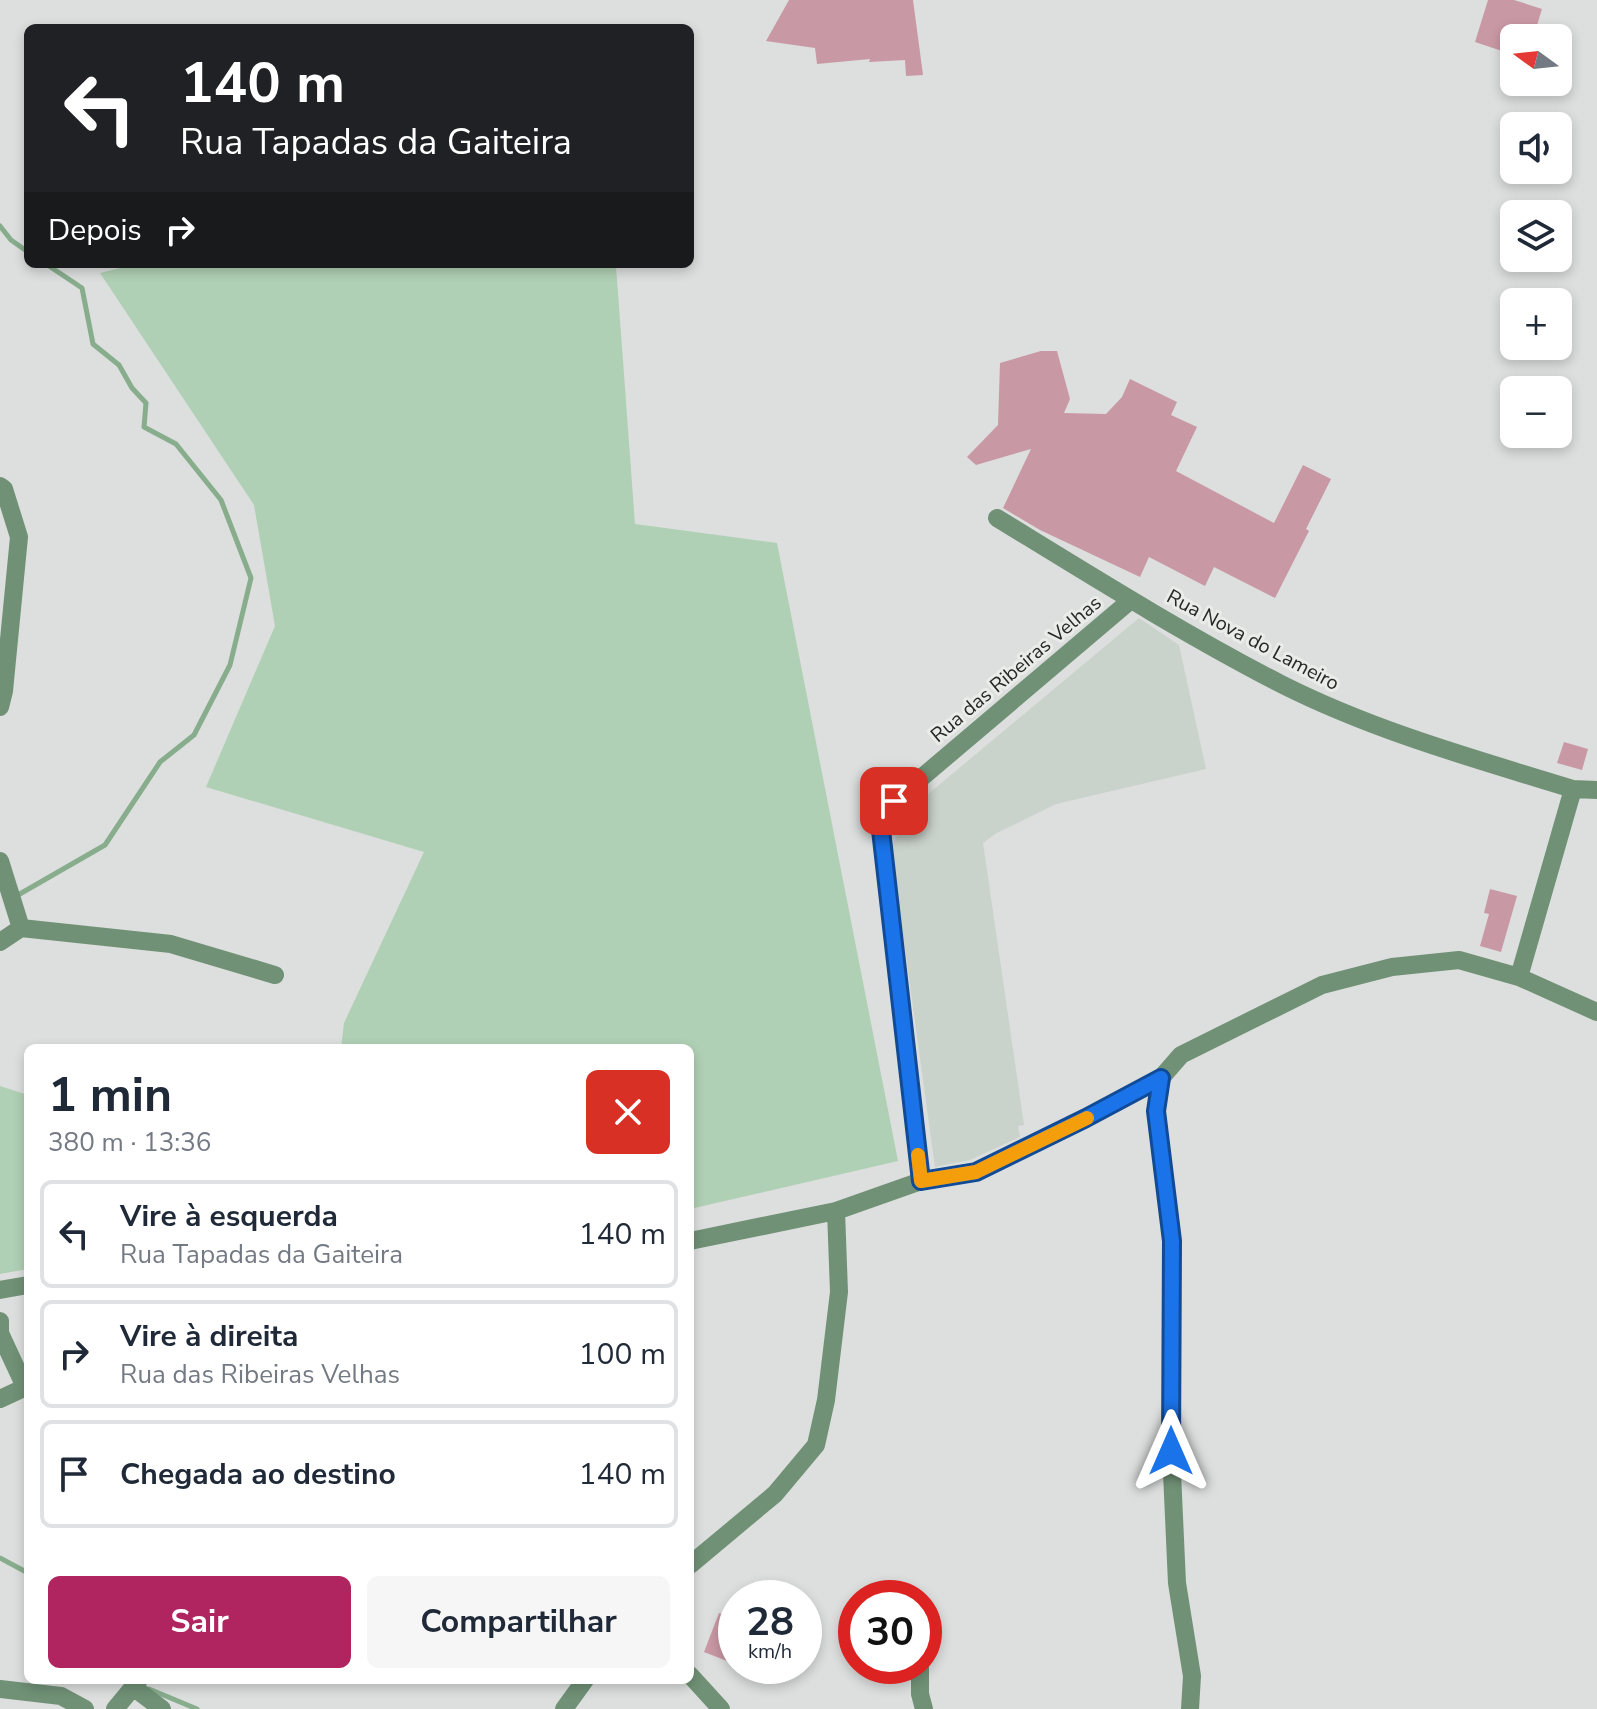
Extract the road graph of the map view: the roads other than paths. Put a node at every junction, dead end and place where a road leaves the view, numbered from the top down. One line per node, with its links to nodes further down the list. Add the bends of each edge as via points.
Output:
1 (0, 486): 4 (street, via 19,537)
2 (997, 518): 3 (street, Rua Nova do Lameiro)
3 (1131, 600): 6 (street, Rua Nova do Lameiro, via 1283,684 1372,724); 15 (street, Rua das Ribeiras Velhas, via 894,801 881,830)
4 (2, 684): 5 (street)
5 (0, 707)
6 (1573, 789): 7 (street, Rua Nova do Lameiro); 12 (street)
7 (1597, 790)
8 (0, 861): 9 (street)
9 (21, 928): 10 (street); 11 (street, via 171,944)
10 (0, 942)
11 (275, 975)
12 (1519, 977): 13 (street); 14 (street, via 1459,960 1392,967 1322,985 1181,1055)
13 (1597, 1012)
14 (1161, 1078): 15 (street, via 976,1172); 36 (street, via 1156,1111 1172,1241 1171,1451 1177,1583 1192,1676)
15 (921, 1181): 16 (street)
16 (836, 1211): 17 (street); 24 (street, via 839,1292 816,1445 775,1494)
17 (694, 1240)
18 (24, 1286): 19 (street)
19 (0, 1290)
20 (0, 1321): 21 (street, via 0,1333)
21 (24, 1382)
22 (24, 1387): 23 (street)
23 (0, 1399)
24 (694, 1562)
25 (694, 1679): 34 (street)
26 (136, 1684): 31 (street); 32 (street)
27 (582, 1684): 33 (street)
28 (920, 1684): 35 (street)
29 (0, 1689): 30 (street, via 61,1696)
30 (85, 1709)
31 (115, 1709)
32 (162, 1709)
33 (564, 1709)
34 (721, 1709)
35 (924, 1709)
36 (1190, 1709)

